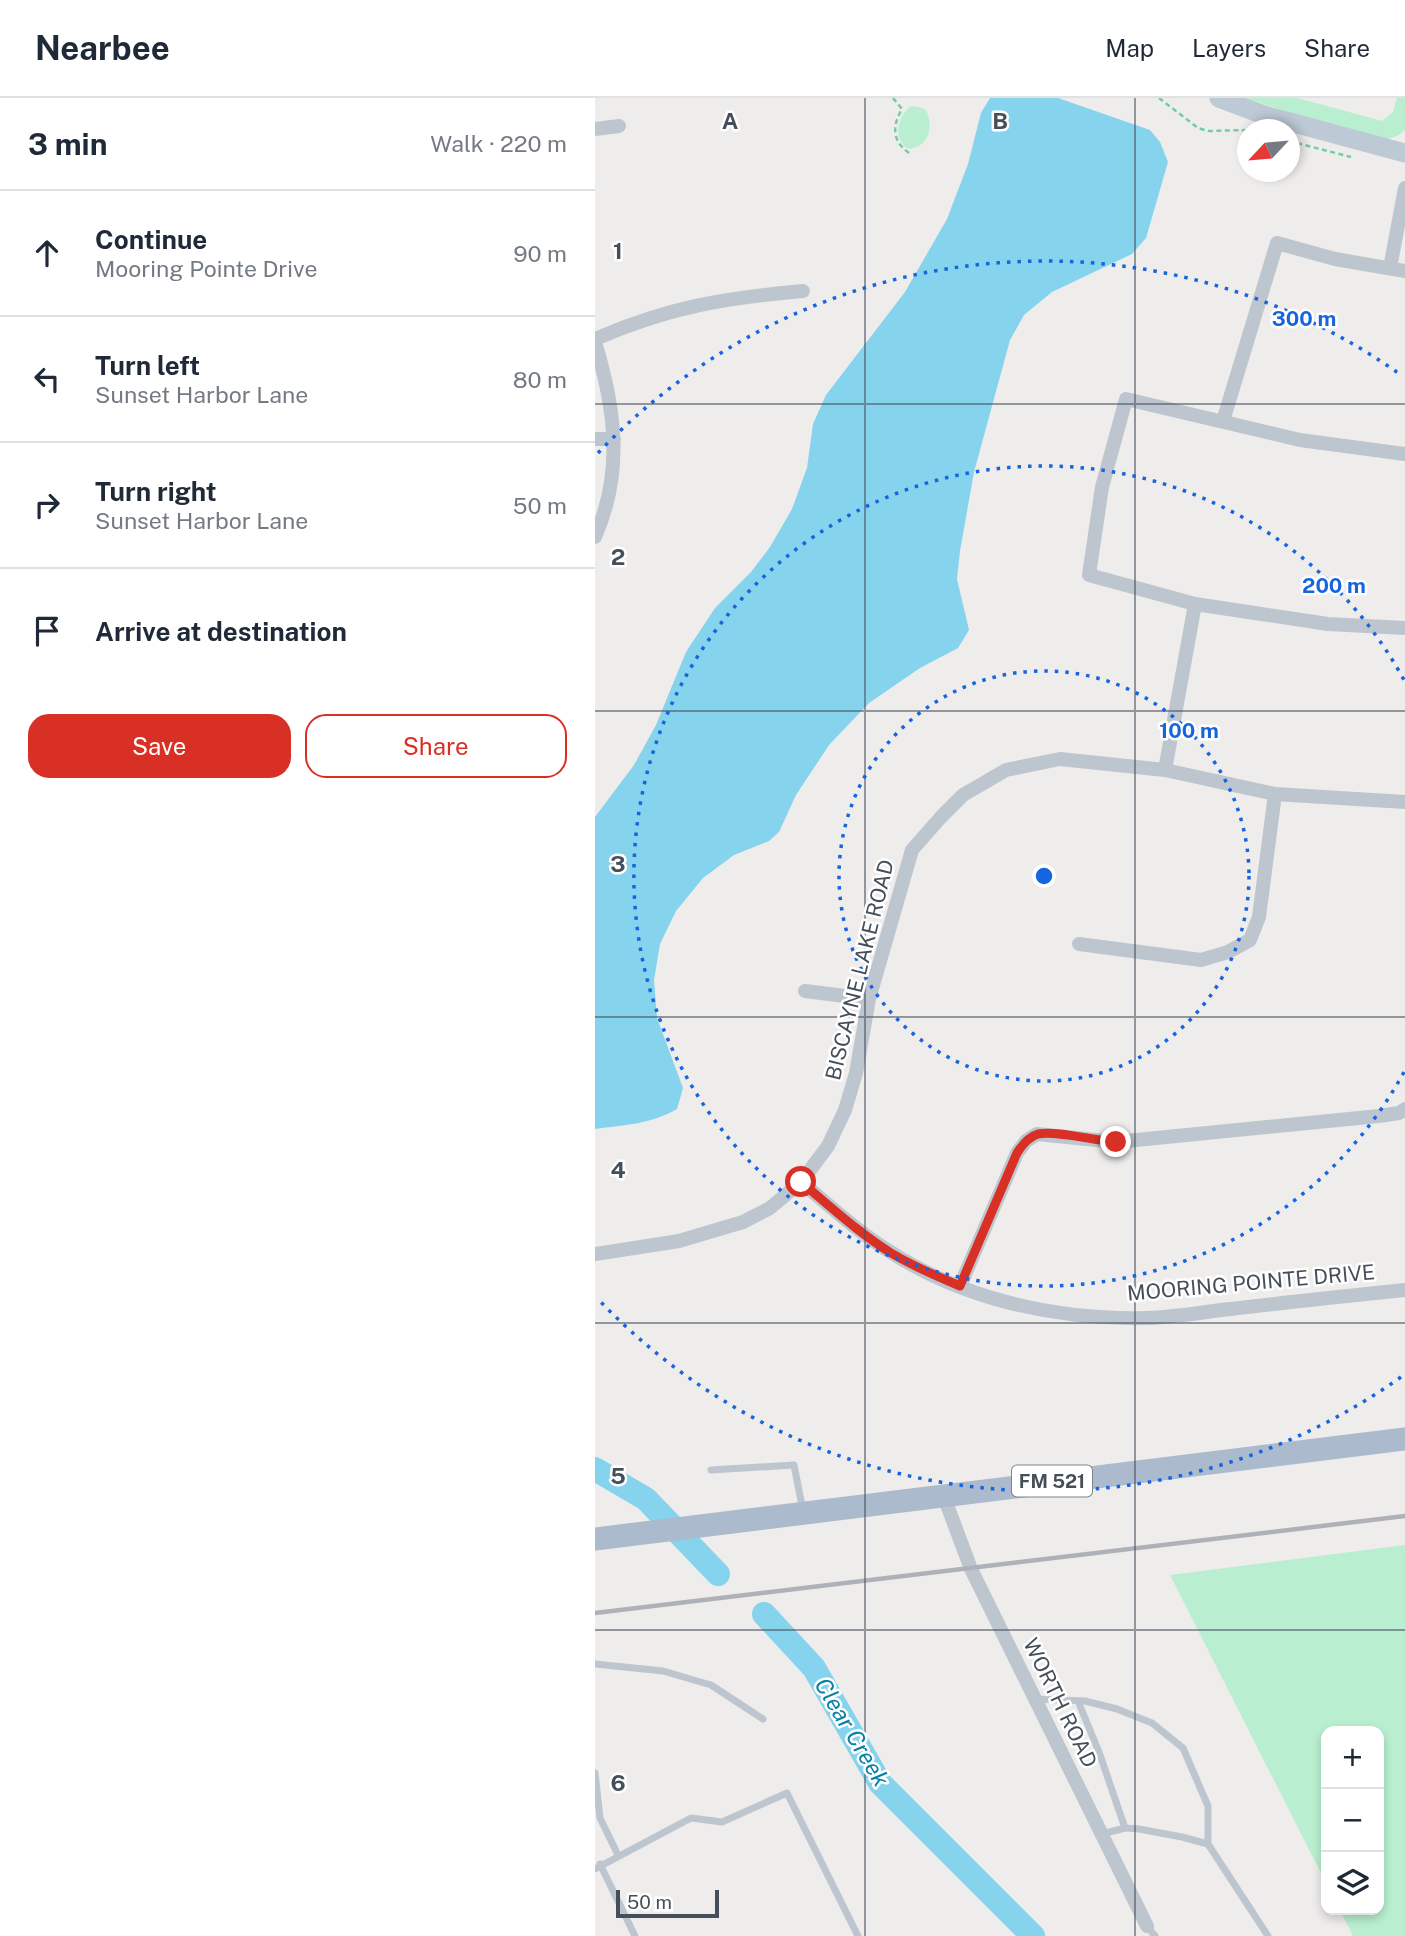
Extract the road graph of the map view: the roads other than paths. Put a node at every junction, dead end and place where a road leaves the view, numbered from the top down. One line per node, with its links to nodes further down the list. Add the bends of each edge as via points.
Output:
1 (1219, 98): 4 (street, via 1264,115)
2 (619, 125): 3 (street)
3 (595, 129)
4 (1405, 153)
5 (1405, 188): 6 (street)
6 (1390, 268): 7 (street); 10 (street, via 1277,243)
7 (1405, 271)
8 (803, 291): 9 (street, via 681,308)
9 (595, 340): 12 (street, via 611,400)
10 (1223, 421): 13 (street, via 1300,440); 15 (street, via 1126,399 1102,487 1089,575)
11 (595, 439): 12 (street)
12 (614, 439): 14 (street, via 611,490)
13 (1405, 454)
14 (595, 537)
15 (1195, 604): 16 (street, via 1328,624); 17 (street)
16 (1405, 628)
17 (1165, 770): 18 (street, BISCAYNE LAKE ROAD); 22 (street, BISCAYNE LAKE ROAD, via 1060,760 1006,770 963,795 912,850)
18 (1275, 794): 19 (street, BISCAYNE LAKE ROAD); 20 (street, via 1259,917 1249,940 1201,960)
19 (1405, 802)
20 (1079, 944)
21 (805, 991): 22 (street)
22 (869, 999): 24 (street, BISCAYNE LAKE ROAD, via 845,1110 828,1146)
23 (1405, 1109): 26 (street, via 1379,1116 1116,1142 1037,1134 1017,1153)
24 (801, 1182): 25 (street, BISCAYNE LAKE ROAD, via 770,1208 743,1222 679,1241); 26 (street, MOORING POINTE DRIVE, via 890,1252)
25 (595, 1254)
26 (960, 1286): 27 (street, MOORING POINTE DRIVE, via 1048,1311 1148,1318)
27 (1405, 1290)
28 (1405, 1439): 30 (main road, FM 521)
29 (711, 1470): 31 (lane, via 794,1465)
30 (943, 1494): 31 (main road, FM 521); 34 (street, WORTH ROAD, via 971,1569)
31 (803, 1512): 32 (main road, FM 521)
32 (595, 1539)
33 (595, 1664): 36 (lane, via 663,1671 712,1685)
34 (1035, 1699): 35 (lane); 39 (street, WORTH ROAD)
35 (1078, 1701): 38 (lane); 40 (lane, via 1152,1723 1183,1748 1208,1806)
36 (762, 1719)
37 (595, 1773): 41 (lane, via 600,1818)
38 (1125, 1828): 39 (lane); 40 (lane)
39 (1101, 1834): 43 (street, WORTH ROAD)
40 (1207, 1844): 46 (lane)
41 (618, 1855): 42 (lane); 45 (lane, via 691,1818 722,1822 787,1793)
42 (598, 1866): 44 (lane)
43 (1151, 1931)
44 (635, 1936)
45 (859, 1936)
46 (1268, 1936)

